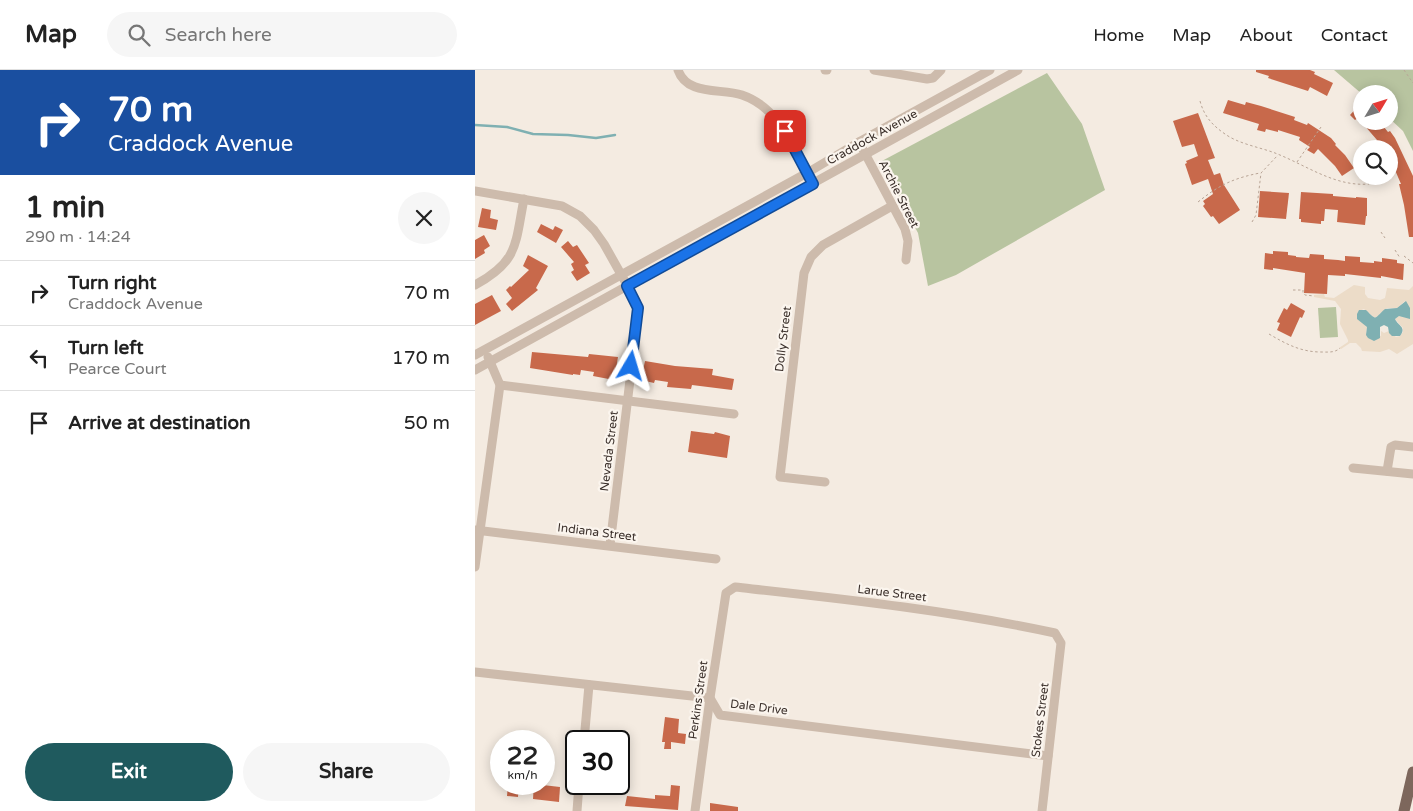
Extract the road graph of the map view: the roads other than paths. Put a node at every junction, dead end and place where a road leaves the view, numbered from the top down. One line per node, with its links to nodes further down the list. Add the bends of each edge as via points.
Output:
1 (678, 70): 8 (street, via 687,84 742,95 773,114)
2 (874, 70): 3 (street, via 927,79)
3 (941, 70)
4 (990, 70): 6 (street, Craddock Avenue)
5 (1018, 70): 7 (street, Craddock Avenue)
6 (859, 142): 7 (street, Archie Street); 8 (street, Craddock Avenue)
7 (865, 155): 9 (street, Craddock Avenue); 12 (street, Archie Street)
8 (807, 173): 9 (street); 14 (street, Craddock Avenue)
9 (813, 184): 16 (street, Craddock Avenue)
10 (475, 191): 11 (street, Nevada Street)
11 (524, 199): 14 (street, Nevada Street, via 562,206 580,216 604,244); 15 (street, via 510,256 499,270)
12 (892, 206): 13 (street, Archie Street, via 907,235); 28 (street, Dolly Street, via 823,245 811,257 804,273 780,477)
13 (906, 260)
14 (621, 275): 16 (street, Nevada Street); 17 (street, Craddock Avenue)
15 (475, 285)
16 (627, 286): 19 (street, Craddock Avenue); 22 (street, Nevada Street, via 638,308)
17 (485, 350): 18 (street, Craddock Avenue); 19 (street)
18 (475, 355)
19 (491, 362): 20 (street, Craddock Avenue); 21 (street)
20 (475, 370)
21 (500, 385): 22 (street); 29 (street)
22 (627, 400): 23 (street); 30 (street, Nevada Street)
23 (734, 414)
24 (1413, 447): 26 (street, via 1391,447)
25 (1353, 468): 26 (street)
26 (1387, 472): 27 (street)
27 (1413, 474)
28 (825, 482)
29 (477, 531): 30 (street, Indiana Street); 32 (street)
30 (610, 545): 31 (street, Indiana Street)
31 (716, 559)
32 (475, 567)
33 (726, 593): 34 (street, Larue Street, via 735,588 902,606); 37 (street, Perkins Street)
34 (1055, 633): 39 (street, Stokes Street, via 1061,643)
35 (475, 672): 36 (street)
36 (589, 685): 37 (street); 38 (street)
37 (710, 698): 39 (street, Dale Drive, via 720,715); 43 (street, Perkins Street)
38 (585, 730)
39 (1048, 756): 44 (street, Stokes Street)
40 (1413, 772): 45 (main road)
41 (578, 795): 42 (street)
42 (577, 811)
43 (695, 811)
44 (1041, 811)
45 (1404, 811)

